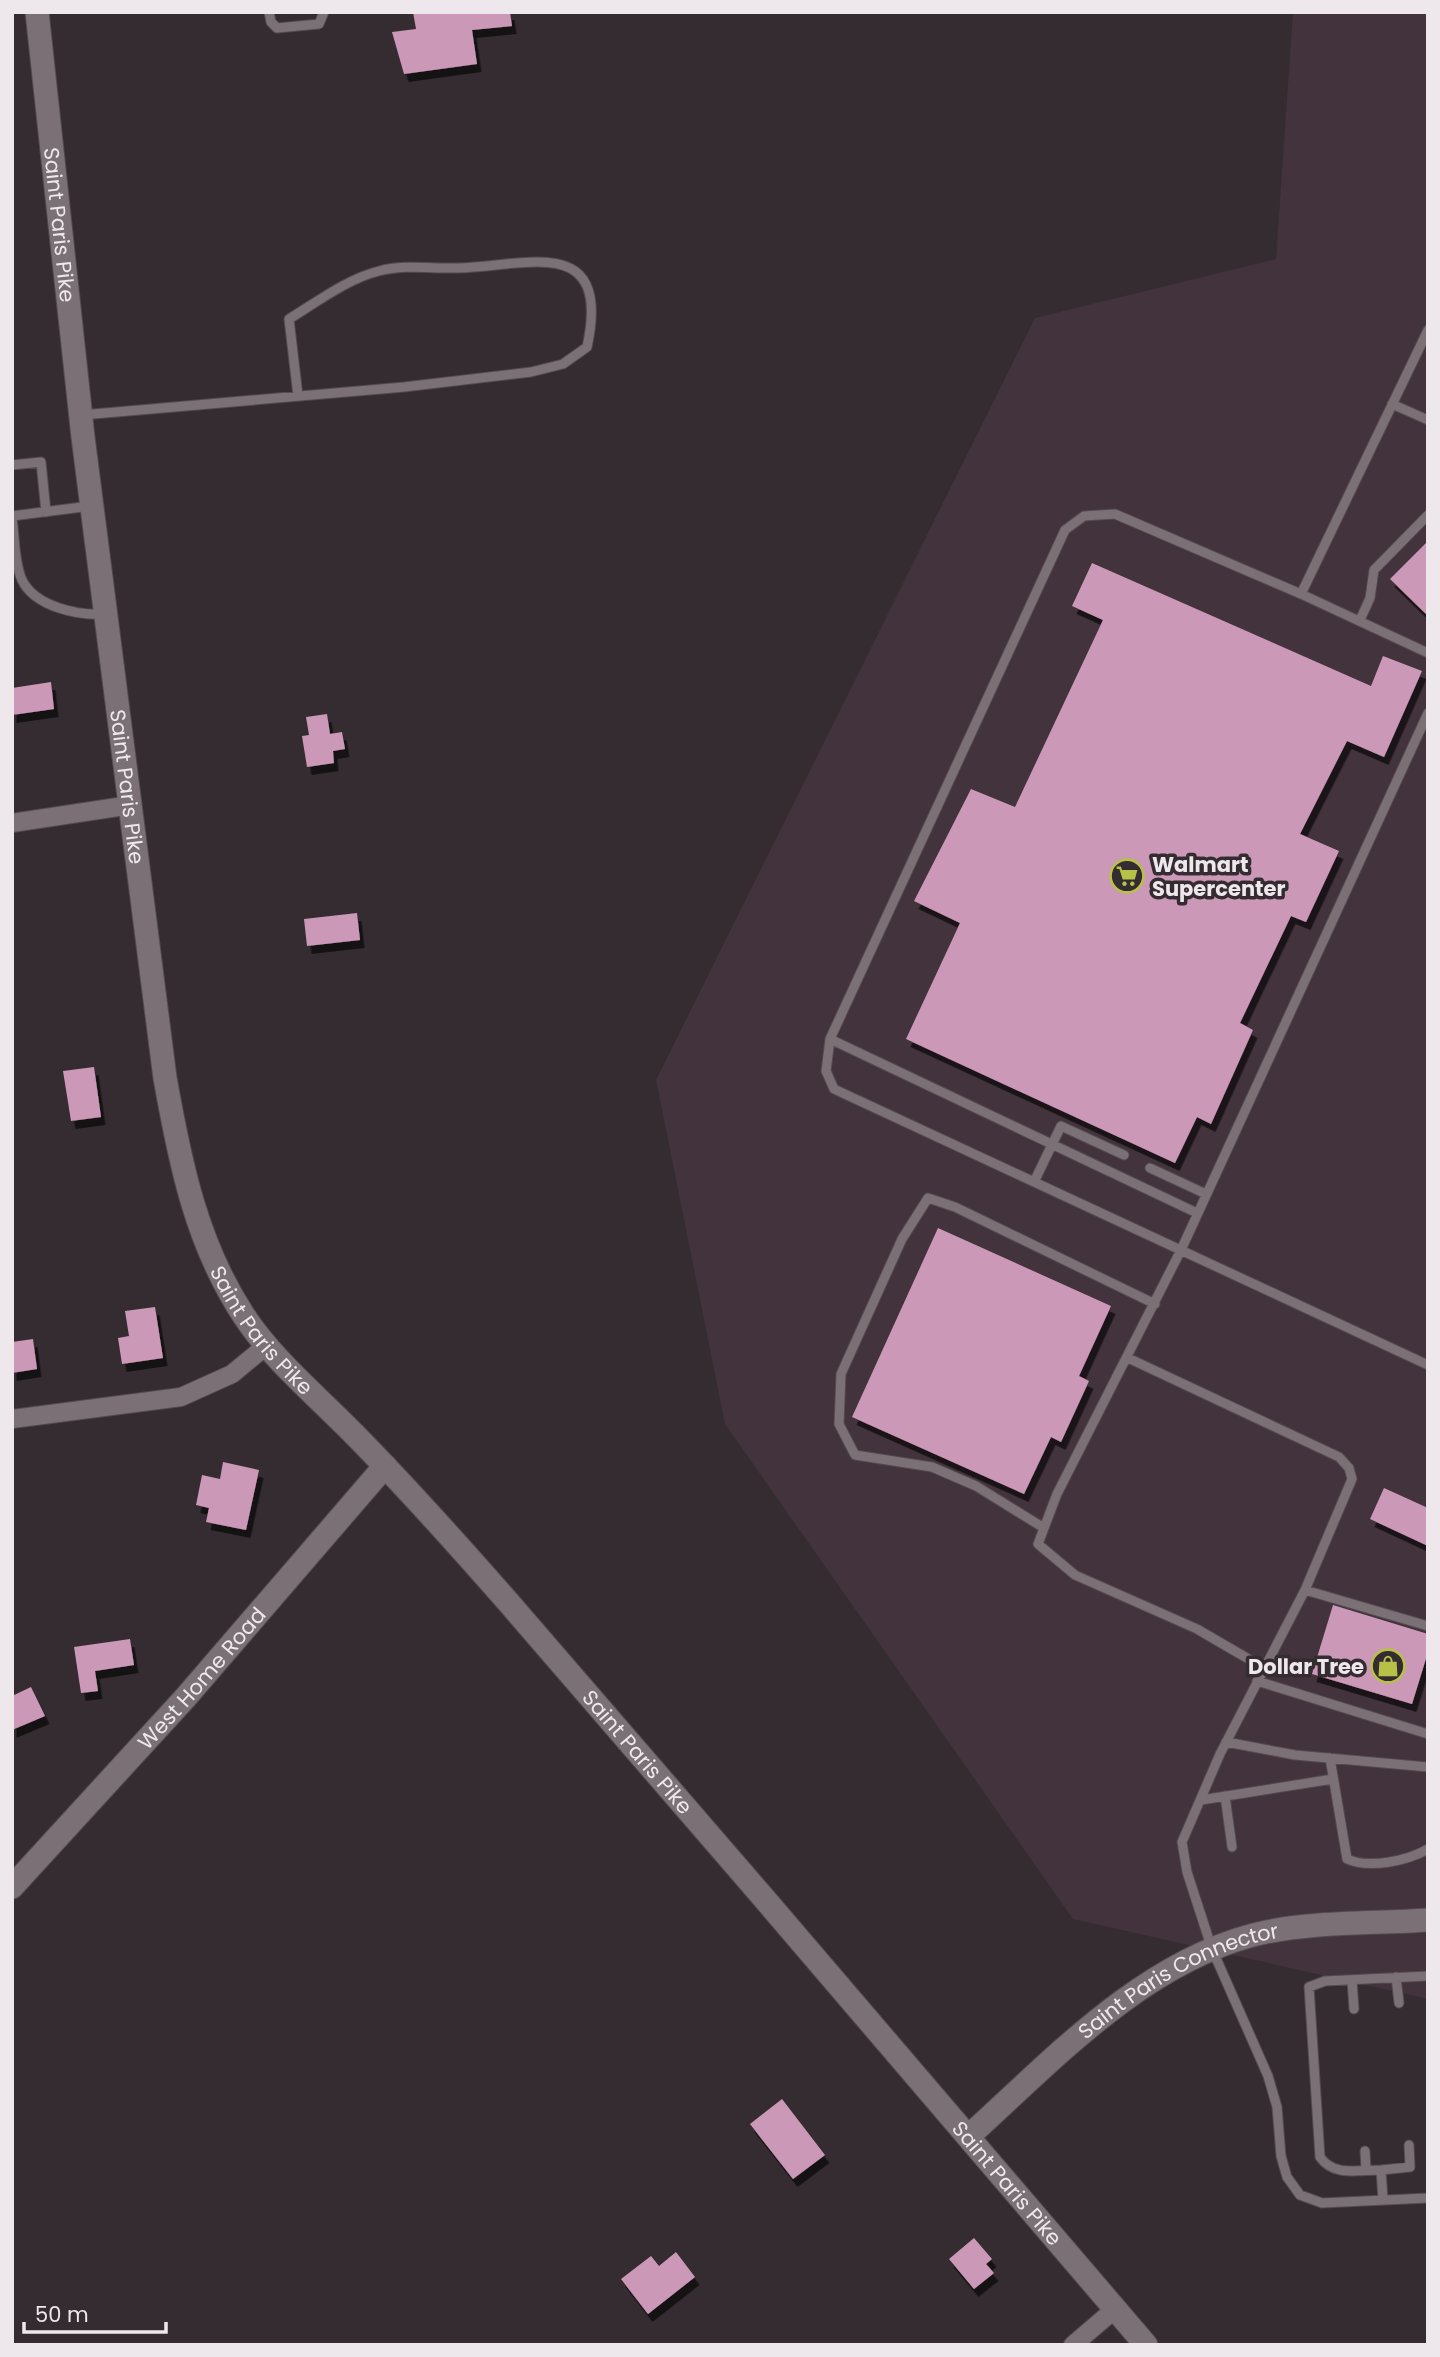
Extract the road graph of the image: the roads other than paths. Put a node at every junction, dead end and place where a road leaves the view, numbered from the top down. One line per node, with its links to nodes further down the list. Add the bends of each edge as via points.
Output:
1 (37, 12): 9 (street, Saint Paris Pike)
2 (270, 12): 3 (lane, via 277,28 319,24)
3 (324, 12)
4 (1428, 330): 5 (lane)
5 (1417, 353): 6 (lane); 8 (lane)
6 (1428, 358)
7 (298, 396): 7 (lane, via 519,373 563,364 587,347 591,317 583,279 574,269 540,260 380,270 355,279 289,319); 9 (lane)
8 (1392, 404): 10 (lane); 16 (lane)
9 (80, 415): 12 (street, Saint Paris Pike)
10 (1428, 421)
11 (12, 465): 13 (lane, via 41,462)
12 (91, 506): 13 (lane); 17 (street, Saint Paris Pike)
13 (46, 512): 15 (lane)
14 (1428, 515): 18 (lane, via 1374,570 1370,598)
15 (12, 518): 17 (lane, via 18,562 28,588 67,610)
16 (1301, 594): 18 (lane); 23 (lane, via 1115,514 1084,516 1065,530)
17 (106, 614): 21 (street, Saint Paris Pike)
18 (1360, 620): 19 (lane)
19 (1428, 653)
20 (1428, 713): 28 (lane)
21 (131, 805): 22 (street); 32 (street, Saint Paris Pike, via 165,1078 189,1197 225,1286)
22 (12, 823)
23 (830, 1039): 24 (lane); 27 (lane, via 826,1071 834,1089)
24 (1052, 1144): 25 (lane, via 1061,1126); 27 (lane); 29 (lane)
25 (1124, 1155)
26 (1150, 1168): 28 (lane)
27 (1034, 1182): 30 (lane)
28 (1206, 1194): 29 (lane)
29 (1197, 1213): 30 (lane)
30 (1181, 1250): 31 (lane); 34 (lane)
31 (1155, 1304): 33 (lane); 37 (lane, via 928,1198 902,1239 841,1374 839,1424 855,1455 932,1467 976,1486)
32 (267, 1345): 35 (street, via 232,1374 181,1397); 36 (street, Saint Paris Pike)
33 (1128, 1358): 37 (lane); 38 (lane, via 1339,1457 1349,1468 1352,1479)
34 (1428, 1365)
35 (12, 1419)
36 (385, 1466): 51 (street, West Home Road, via 186,1697); 59 (street, Saint Paris Pike, via 722,1846)
37 (1044, 1528): 40 (lane, via 1038,1544 1074,1575 1197,1629)
38 (1305, 1590): 39 (lane); 40 (lane)
39 (1428, 1626)
40 (1264, 1668): 41 (lane)
41 (1257, 1681): 42 (lane); 43 (lane)
42 (1428, 1734)
43 (1226, 1742): 44 (lane); 48 (lane)
44 (1330, 1758): 45 (lane); 46 (lane)
45 (1428, 1767)
46 (1333, 1779): 47 (lane); 50 (lane, via 1347,1859 1359,1864 1415,1857)
47 (1225, 1796): 48 (lane); 49 (lane)
48 (1200, 1800): 53 (lane, via 1182,1842)
49 (1232, 1847)
50 (1428, 1849)
51 (12, 1887)
52 (1428, 1920): 53 (street, Saint Paris Connector, via 1279,1930)
53 (1212, 1949): 59 (street, Saint Paris Connector, via 1143,1986); 65 (lane, via 1268,2076 1287,2178 1300,2195 1322,2203)
54 (1428, 1976): 55 (lane)
55 (1396, 1978): 56 (lane); 57 (lane)
56 (1352, 1980): 58 (lane); 62 (lane, via 1309,1987 1320,2157 1337,2171)
57 (1399, 2003)
58 (1354, 2009)
59 (969, 2136): 66 (street, Saint Paris Pike)
60 (1409, 2145): 63 (lane, via 1410,2167)
61 (1365, 2151): 62 (lane)
62 (1366, 2170): 63 (lane)
63 (1381, 2170): 65 (lane)
64 (1428, 2198): 65 (lane)
65 (1383, 2200)
66 (1115, 2309): 67 (street); 68 (street, Saint Paris Pike)
67 (1073, 2345)
68 (1146, 2345)

